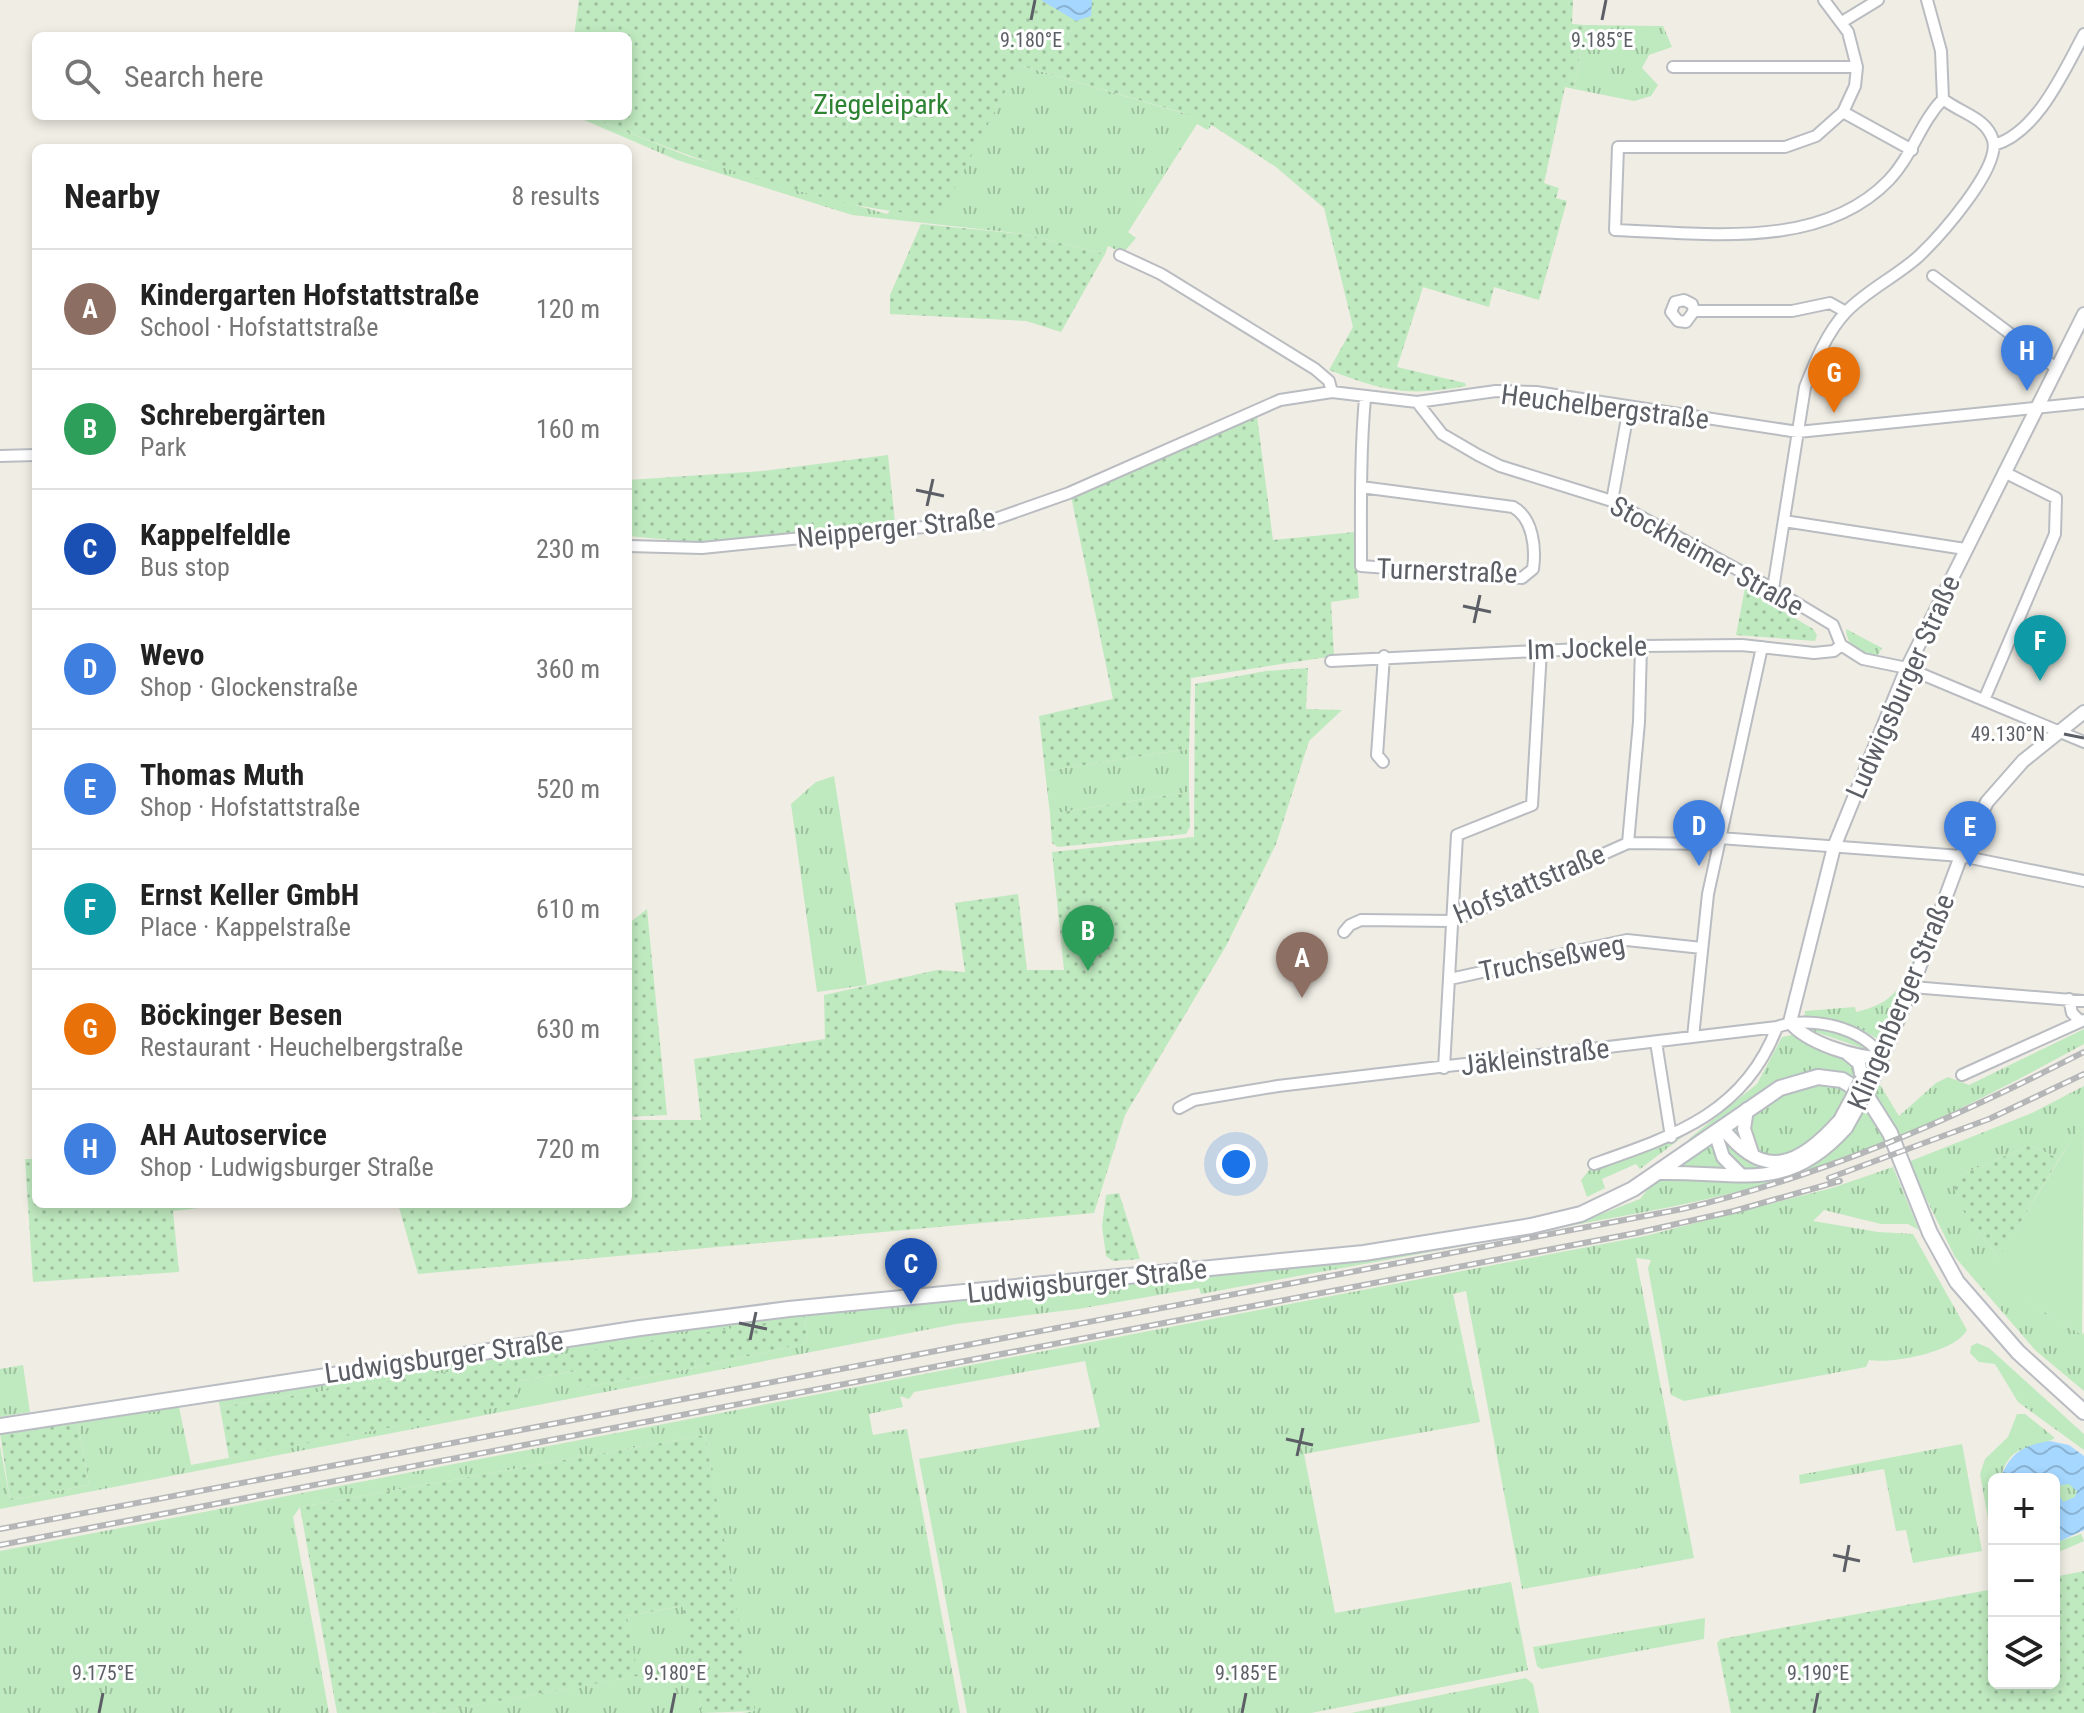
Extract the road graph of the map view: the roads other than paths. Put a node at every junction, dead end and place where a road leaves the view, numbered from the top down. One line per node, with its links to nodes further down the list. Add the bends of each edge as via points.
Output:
1 (1824, 0): 4 (street)
2 (1878, 0): 4 (street)
3 (1927, 0): 8 (street, via 1941,51)
4 (1842, 22): 7 (street)
5 (2084, 34): 10 (street, via 2034,115 2008,141)
6 (1673, 67): 7 (street)
7 (1857, 67): 9 (street)
8 (1943, 99): 10 (street, via 1982,122); 11 (street, via 1927,115)
9 (1843, 112): 11 (street); 11 (street, via 1816,136 1785,147 1618,147 1615,230 1766,232 1816,225 1845,215 1890,179)
10 (1994, 145): 15 (street, via 1988,168 1970,196 1920,255)
11 (1912, 150)
12 (1120, 255): 18 (street, via 1315,369 1329,381)
13 (1933, 276): 17 (street)
14 (1694, 311): 15 (street, via 1792,311 1830,303)
15 (1846, 312): 24 (street, via 1805,387)
16 (2084, 314): 17 (street, Ludwigsburger Straße)
17 (2056, 368): 22 (street, Ludwigsburger Straße)
18 (1332, 392): 19 (street, Heuchelbergstraße); 31 (street, Neipperger Straße, via 1280,400 1069,493 981,524 702,548)
19 (1365, 398): 20 (street, Heuchelbergstraße); 28 (street, Turnerstraße)
20 (1417, 402): 23 (street, Heuchelbergstraße, via 1496,391); 29 (street, Stockheimer Straße, via 1442,434 1500,466)
21 (2084, 403): 22 (street, Heuchelbergstraße)
22 (2037, 405): 24 (street, Heuchelbergstraße); 27 (street, Ludwigsburger Straße)
23 (1629, 407): 24 (street, Heuchelbergstraße); 29 (street)
24 (1798, 432): 30 (street)
25 (32, 455): 26 (street)
26 (0, 456)
27 (2004, 472): 32 (street, Ludwigsburger Straße); 41 (street, via 2056,498 2059,512 2055,534)
28 (1361, 487): 28 (street, Turnerstraße, via 1364,568 1522,578 1533,569 1528,524 1513,507)
29 (1612, 501): 33 (street, Stockheimer Straße)
30 (1784, 521): 32 (street); 33 (street)
31 (632, 546)
32 (1965, 549): 40 (street, Ludwigsburger Straße)
33 (1773, 589): 34 (street, Stockheimer Straße, via 1833,625)
34 (1841, 645): 36 (street, Im Jockele, via 1814,653); 40 (street, Stockheimer Straße, via 1863,659)
35 (1641, 646): 36 (street, Im Jockele); 37 (street, Im Jockele); 47 (street)
36 (1762, 647): 46 (street)
37 (1541, 650): 38 (street, Im Jockele); 51 (street, via 1534,798 1526,809 1457,835)
38 (1384, 656): 39 (street, Im Jockele); 45 (street, via 1377,755)
39 (1331, 661)
40 (1907, 668): 41 (street, Stockheimer Straße); 48 (street, Ludwigsburger Straße)
41 (1984, 700): 43 (street, Stockheimer Straße)
42 (2084, 712): 43 (street, Klingenberger Straße)
43 (2060, 731): 44 (street, Stockheimer Straße); 49 (street, Klingenberger Straße, via 1994,791)
44 (2084, 742)
45 (1383, 762)
46 (1719, 841): 47 (street, Hofstattstraße); 48 (street, Hofstattstraße); 53 (street)
47 (1628, 843): 51 (street, Hofstattstraße)
48 (1834, 847): 49 (street, Hofstattstraße); 59 (street, Ludwigsburger Straße)
49 (1961, 856): 50 (street, Hofstattstraße); 55 (street, Klingenberger Straße)
50 (2084, 881)
51 (1453, 921): 52 (street, Hofstattstraße, via 1361,920); 54 (street)
52 (1344, 932)
53 (1702, 948): 54 (street, Truchseßweg, via 1627,940); 61 (street)
54 (1450, 979): 65 (street)
55 (1912, 987): 56 (street); 64 (street, Klingenberger Straße)
56 (2069, 999): 57 (street); 58 (street, via 2072,1013)
57 (2084, 1001)
58 (2082, 1021): 66 (street)
59 (1790, 1022): 60 (street, Jäkleinstraße); 63 (street, via 1798,1031); 64 (street, via 1855,1034)
60 (1777, 1027): 61 (street, Jäkleinstraße); 72 (street, via 1751,1080)
61 (1693, 1037): 62 (street, Jäkleinstraße)
62 (1656, 1042): 65 (street, Jäkleinstraße); 72 (street)
63 (1842, 1049): 64 (street); 67 (street, via 1859,1063)
64 (1882, 1058): 67 (street, Klingenberger Straße)
65 (1444, 1068): 68 (street, Jäkleinstraße, via 1278,1086 1194,1100)
66 (1962, 1075)
67 (1866, 1082): 70 (street, Klingenberger Straße, bridge)
68 (1179, 1108)
69 (1747, 1109): 71 (main road, Ludwigsburger Straße); 73 (street, via 1744,1129); 77 (main road, Ludwigsburger Straße, via 1780,1088 1818,1077 1852,1085 1875,1107 1890,1133 1930,1233 1957,1282 2018,1352)
70 (1843, 1124): 73 (street, via 1795,1159); 76 (street, Klingenberger Straße, via 1832,1143 1800,1165)
71 (1719, 1130): 73 (street); 75 (main road, Ludwigsburger Straße); 76 (street, via 1723,1157)
72 (1671, 1137): 74 (street)
73 (1755, 1159)
74 (1594, 1164)
75 (1659, 1173): 76 (street, Klingenberger Straße); 78 (main road, Ludwigsburger Straße, via 1581,1214 1424,1245 739,1315)
76 (1744, 1177)
77 (2084, 1412)
78 (0, 1426)

